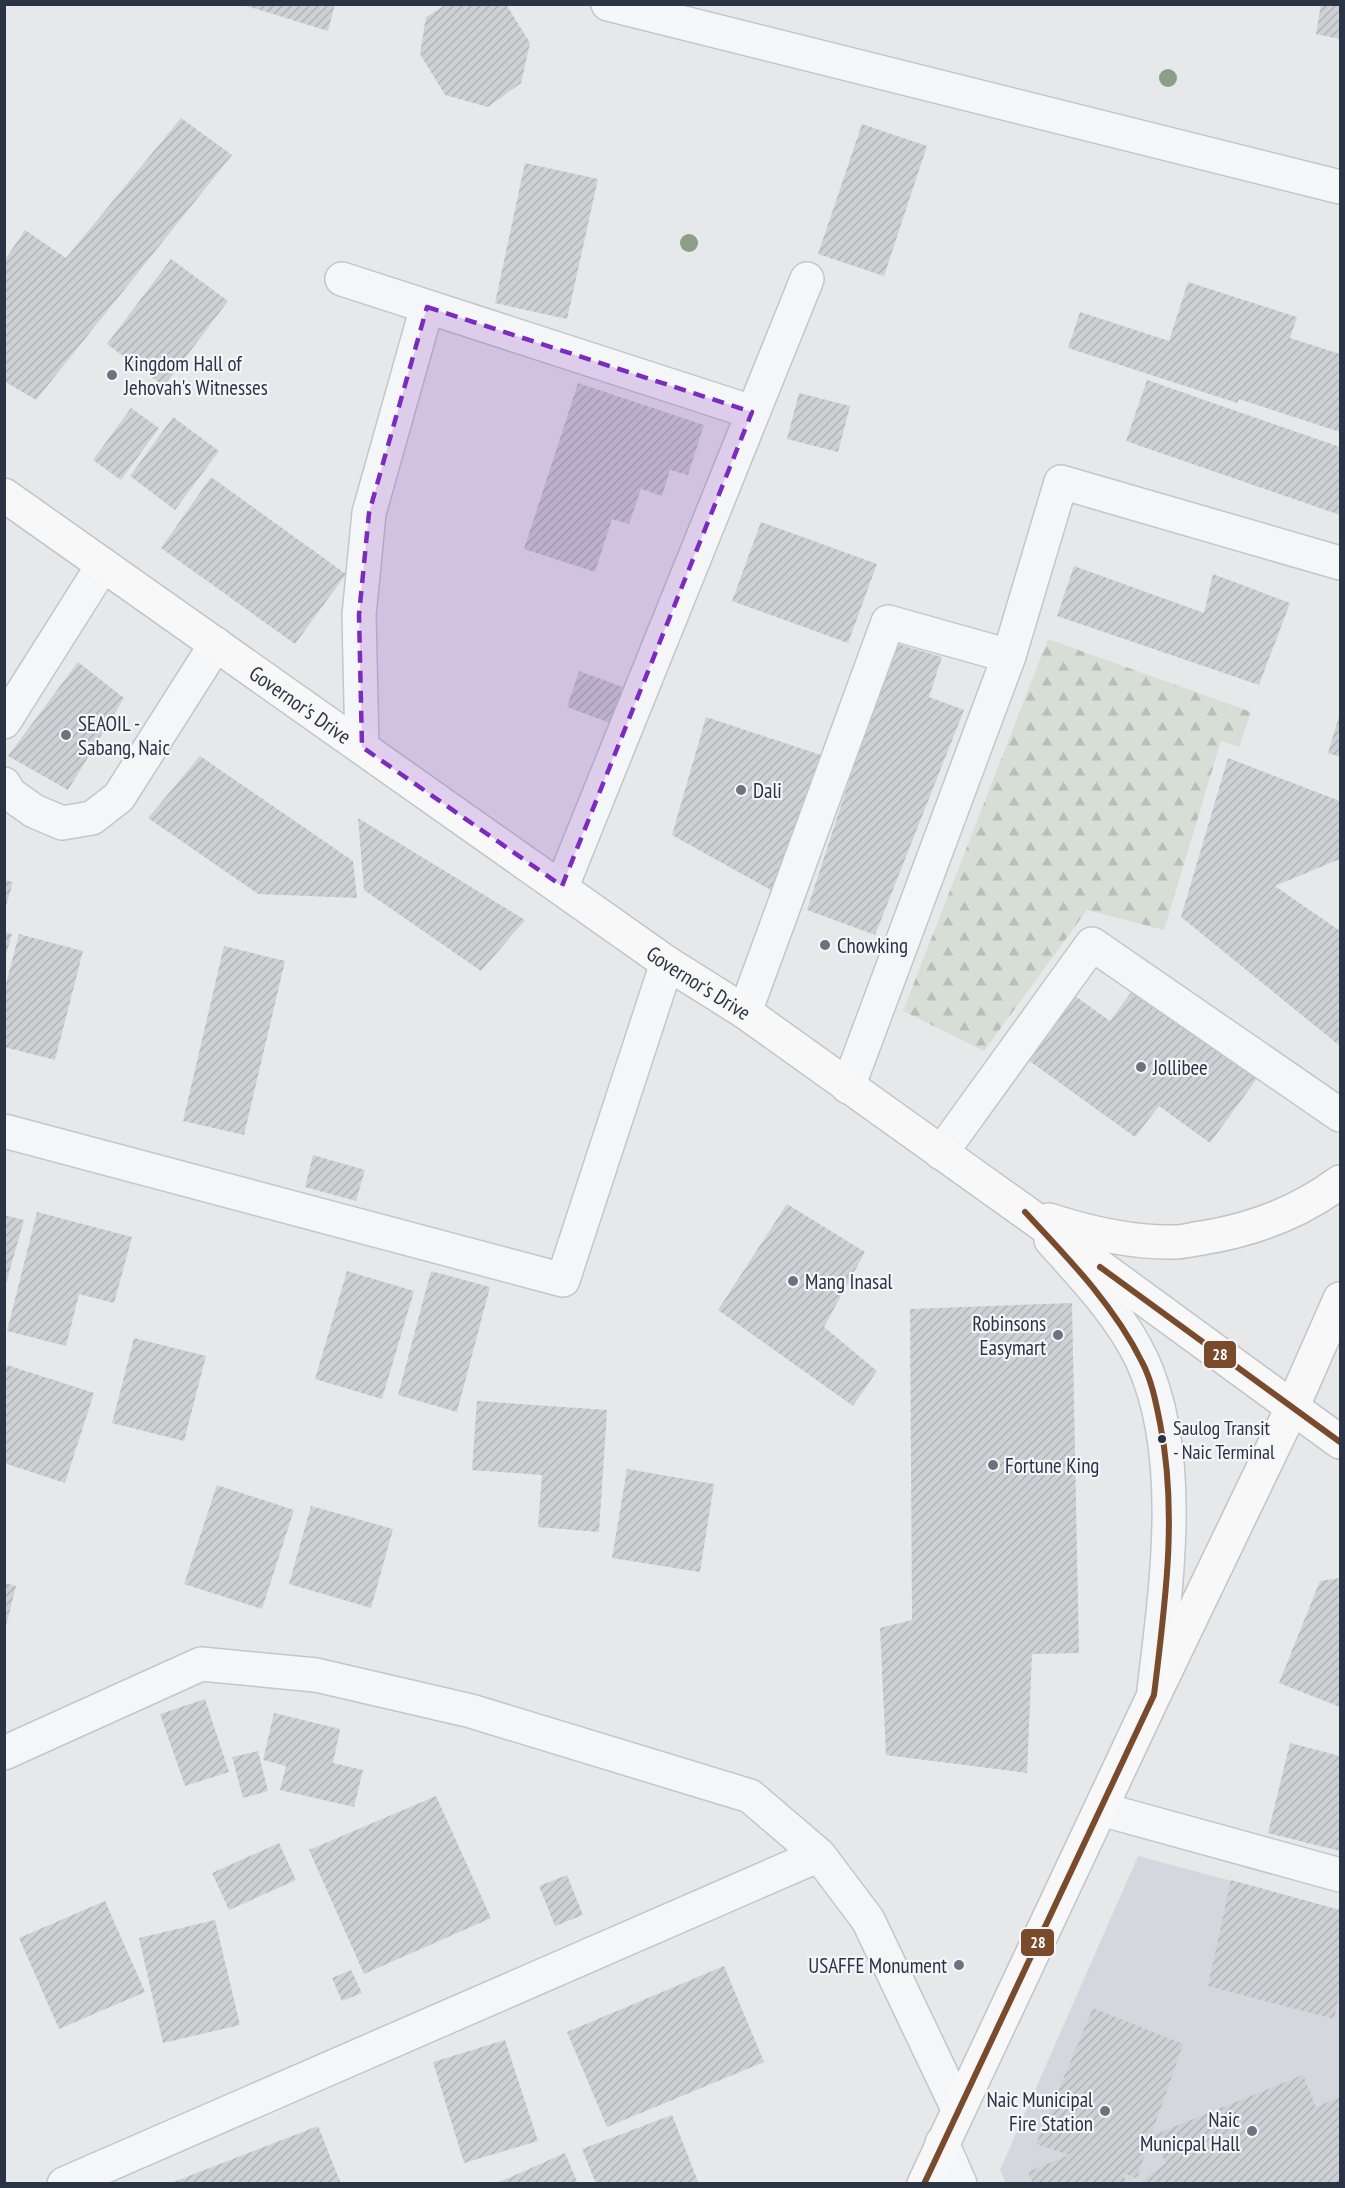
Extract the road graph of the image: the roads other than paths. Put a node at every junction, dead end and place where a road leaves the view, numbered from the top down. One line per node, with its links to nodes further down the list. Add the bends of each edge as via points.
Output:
1 (608, 4): 2 (street)
2 (1341, 187)
3 (342, 279): 5 (street)
4 (807, 279): 6 (street)
5 (427, 307): 6 (street); 13 (street, via 369,513 359,615)
6 (752, 412): 15 (street)
7 (4, 495): 9 (main road, Governor's Drive)
8 (1341, 563): 11 (street, via 1061,482)
9 (103, 565): 10 (main road, Governor's Drive); 12 (street)
10 (216, 644): 13 (main road, Governor's Drive); 14 (street, via 119,797 92,818 62,823 34,811 10,794)
11 (1009, 656): 17 (street, via 888,621); 18 (street)
12 (4, 722)
13 (362, 747): 15 (main road, Governor's Drive)
14 (4, 783)
15 (562, 886): 16 (main road, Governor's Drive)
16 (667, 963): 17 (main road, Governor's Drive); 20 (street, via 563,1280)
17 (745, 1012): 18 (main road, Governor's Drive)
18 (848, 1087): 21 (main road, Governor's Drive)
19 (1341, 1115): 21 (street, via 1092,944)
20 (4, 1131)
21 (941, 1153): 23 (main road, Governor's Drive)
22 (1341, 1182): 23 (main road, via 1277,1218 1228,1234 1176,1242 1120,1238)
23 (1025, 1212): 25 (main road, Governor's Drive); 27 (street, via 1117,1319 1142,1360 1154,1394 1163,1434 1168,1512)
24 (1341, 1299): 25 (main road)
25 (1292, 1408): 26 (main road, Governor's Drive); 27 (main road)
26 (1341, 1442)
27 (1154, 1695): 29 (main road)
28 (4, 1752): 30 (street, via 201,1664 316,1676 471,1711 750,1796)
29 (1101, 1809): 31 (street); 32 (main road)
30 (819, 1855): 32 (street, via 868,1920); 34 (street)
31 (1341, 1875)
32 (958, 2109): 33 (main road)
33 (942, 2143): 35 (main road); 36 (street)
34 (64, 2184)
35 (924, 2184)
36 (960, 2184)

